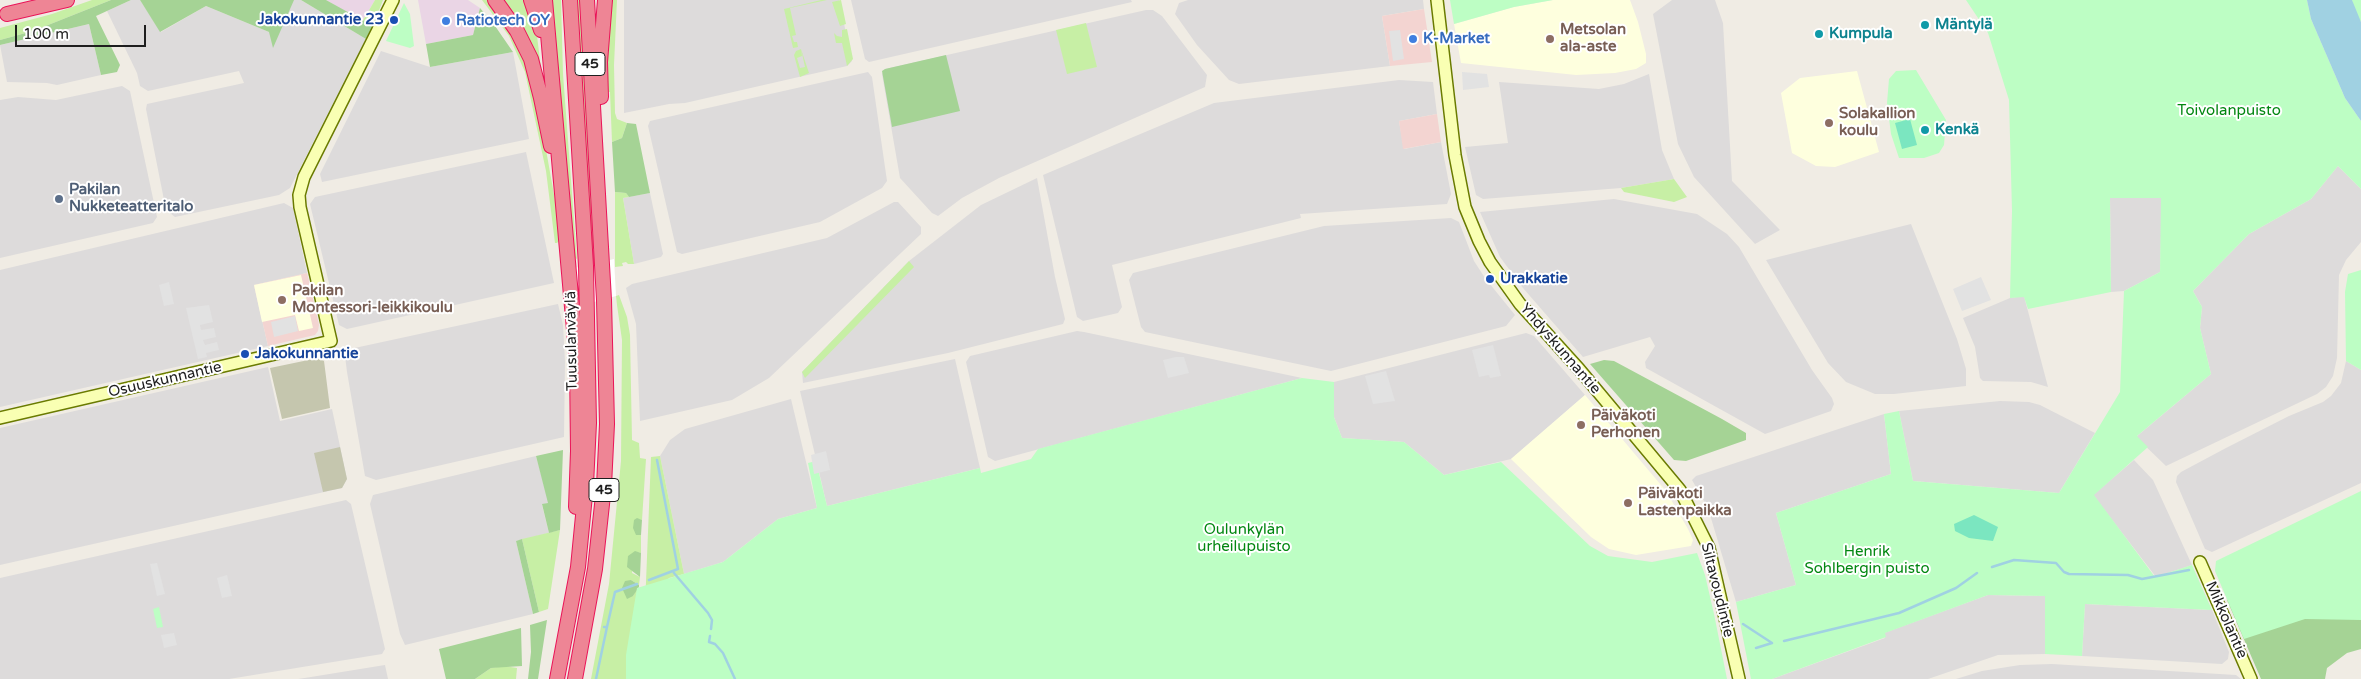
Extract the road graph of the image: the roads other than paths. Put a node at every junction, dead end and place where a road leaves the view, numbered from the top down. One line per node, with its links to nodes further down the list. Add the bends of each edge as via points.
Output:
1 (52, 0): 11 (highway)
2 (67, 0): 11 (highway)
3 (393, 0): 15 (street, Osuuskunnantie, via 304,177 299,195 331,341)
4 (495, 0): 14 (highway, via 522,40 534,70)
5 (531, 0): 12 (highway, via 541,26)
6 (545, 0): 12 (highway)
7 (570, 0): 18 (highway, Tuusulanväylä / 45, via 588,304 590,423)
8 (587, 0): 13 (highway, 45)
9 (605, 0): 13 (highway, via 600,62 602,128)
10 (1437, 0): 16 (street, Yhdyskunnantie, via 1455,155 1465,207 1479,241 1520,304)
11 (4, 14)
12 (553, 88): 14 (highway)
13 (598, 198): 20 (highway, 45, via 607,424 595,569)
14 (566, 224): 18 (highway, via 577,364 575,523)
15 (0, 418)
16 (1672, 479): 21 (street, Siltavoudintie, via 1709,548)
17 (2200, 562): 22 (street, Mikkolantie)
18 (578, 567): 19 (highway, Tuusulanväylä / 45)
19 (557, 679)
20 (575, 679)
21 (1739, 679)
22 (2251, 679)

